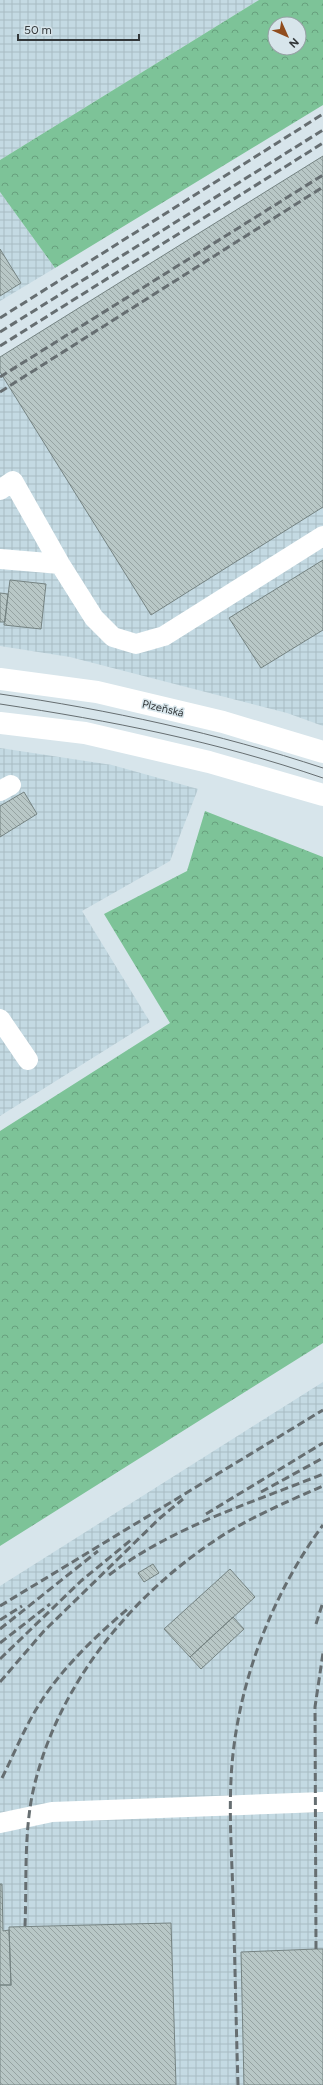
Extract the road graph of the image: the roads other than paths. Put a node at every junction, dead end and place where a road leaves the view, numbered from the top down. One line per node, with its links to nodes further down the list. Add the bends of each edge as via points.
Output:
1 (0, 490): 4 (lane, via 13,481)
2 (323, 536): 4 (lane, via 164,636 136,644 113,637 94,618)
3 (0, 559): 4 (lane)
4 (60, 564)
5 (0, 679): 7 (main road, Plzeňská, via 97,692 223,722)
6 (0, 723): 8 (main road, via 85,733 209,762)
7 (323, 752)
8 (323, 795)
9 (0, 1020): 10 (lane)
10 (28, 1060)
11 (323, 1802): 12 (lane, via 52,1812)
12 (0, 1823)

